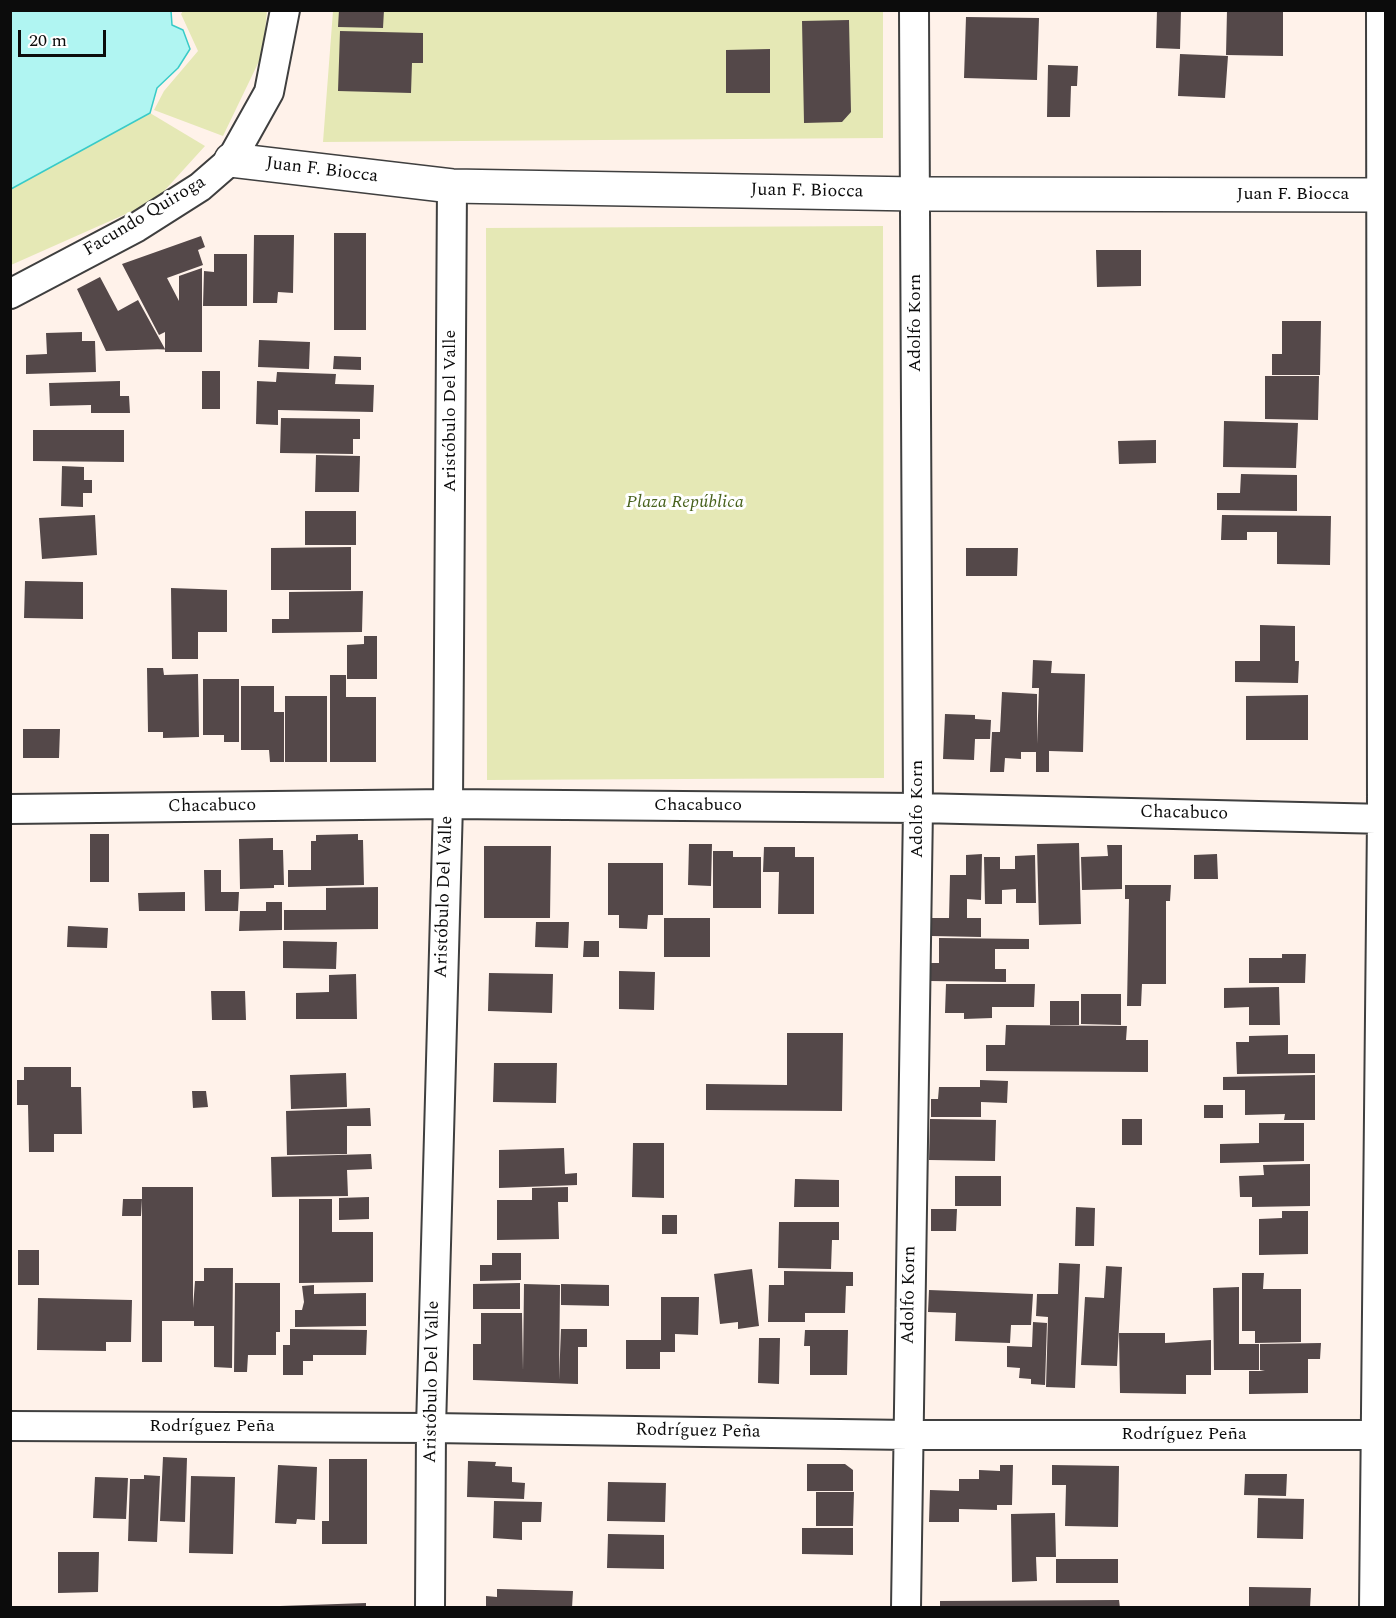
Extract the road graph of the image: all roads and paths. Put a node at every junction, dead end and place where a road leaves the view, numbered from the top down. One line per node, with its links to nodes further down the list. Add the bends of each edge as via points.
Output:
1 (285, 10): 4 (street, Facundo Quiroga, via 269,92)
2 (914, 10): 6 (street, Adolfo Korn)
3 (1381, 10): 7 (street)
4 (231, 160): 5 (street, Juan F. Biocca); 8 (street, Facundo Quiroga, via 200,187 137,226)
5 (453, 186): 6 (street, Juan F. Biocca); 9 (street, Aristóbulo Del Valle)
6 (916, 194): 7 (street, Juan F. Biocca); 11 (street, Adolfo Korn)
7 (1383, 195): 12 (street)
8 (10, 294)
9 (448, 804): 10 (street, Chacabuco); 11 (street, Chacabuco); 14 (street, Aristóbulo Del Valle)
10 (10, 808)
11 (918, 808): 12 (street, Chacabuco); 15 (street, Adolfo Korn)
12 (1384, 819): 16 (street)
13 (10, 1426): 14 (street, Rodríguez Peña)
14 (431, 1428): 15 (street, Rodríguez Peña); 17 (street, Aristóbulo Del Valle)
15 (908, 1435): 16 (street, Rodríguez Peña); 18 (street, Adolfo Korn)
16 (1381, 1435): 19 (street)
17 (430, 1608)
18 (906, 1608)
19 (1374, 1608)

